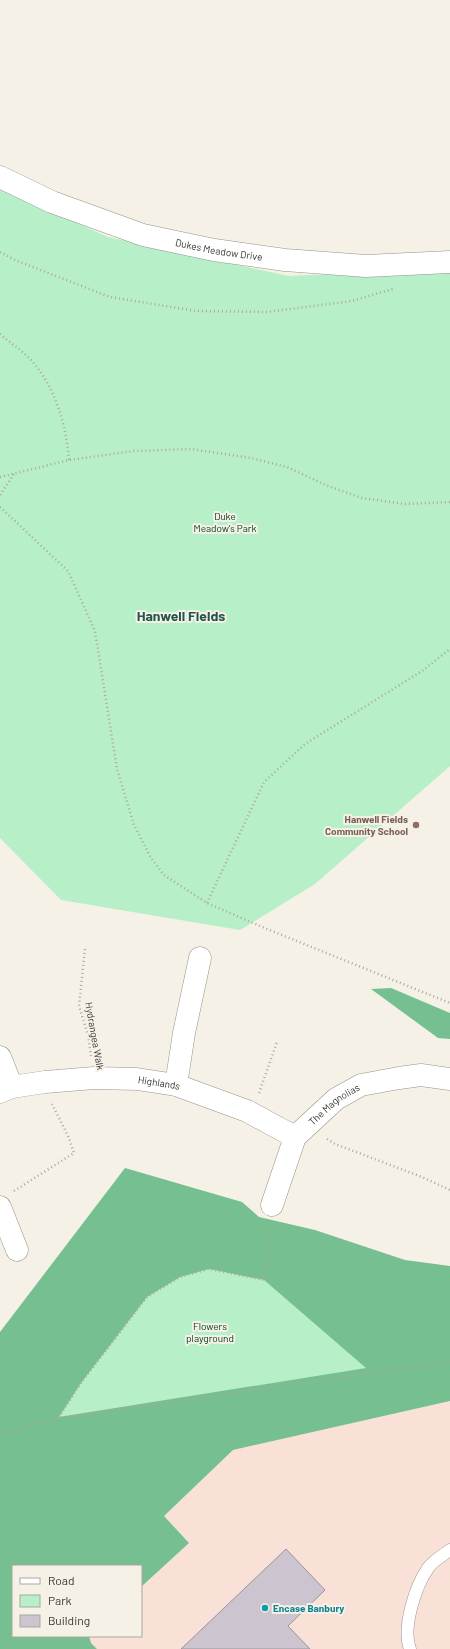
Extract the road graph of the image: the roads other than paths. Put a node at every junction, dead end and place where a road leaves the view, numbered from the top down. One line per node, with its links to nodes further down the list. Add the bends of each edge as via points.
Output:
1 (0, 178): 2 (street, Dukes Meadow Drive, via 52,202 143,235 214,250 285,260 366,266)
2 (450, 262)
3 (200, 958): 6 (street)
4 (0, 1057): 7 (street, Highlands)
5 (450, 1079): 8 (street, The Magnolias, via 421,1075 361,1085 336,1099)
6 (176, 1085): 7 (street, Highlands, via 138,1079 94,1078 41,1082); 8 (street, Highlands)
7 (6, 1089)
8 (301, 1132): 10 (street, The Magnolias)
9 (6, 1200): 11 (street)
10 (272, 1205)
11 (17, 1250)
12 (450, 1550): 13 (lane, via 429,1568 412,1601 407,1641)
13 (410, 1649)

